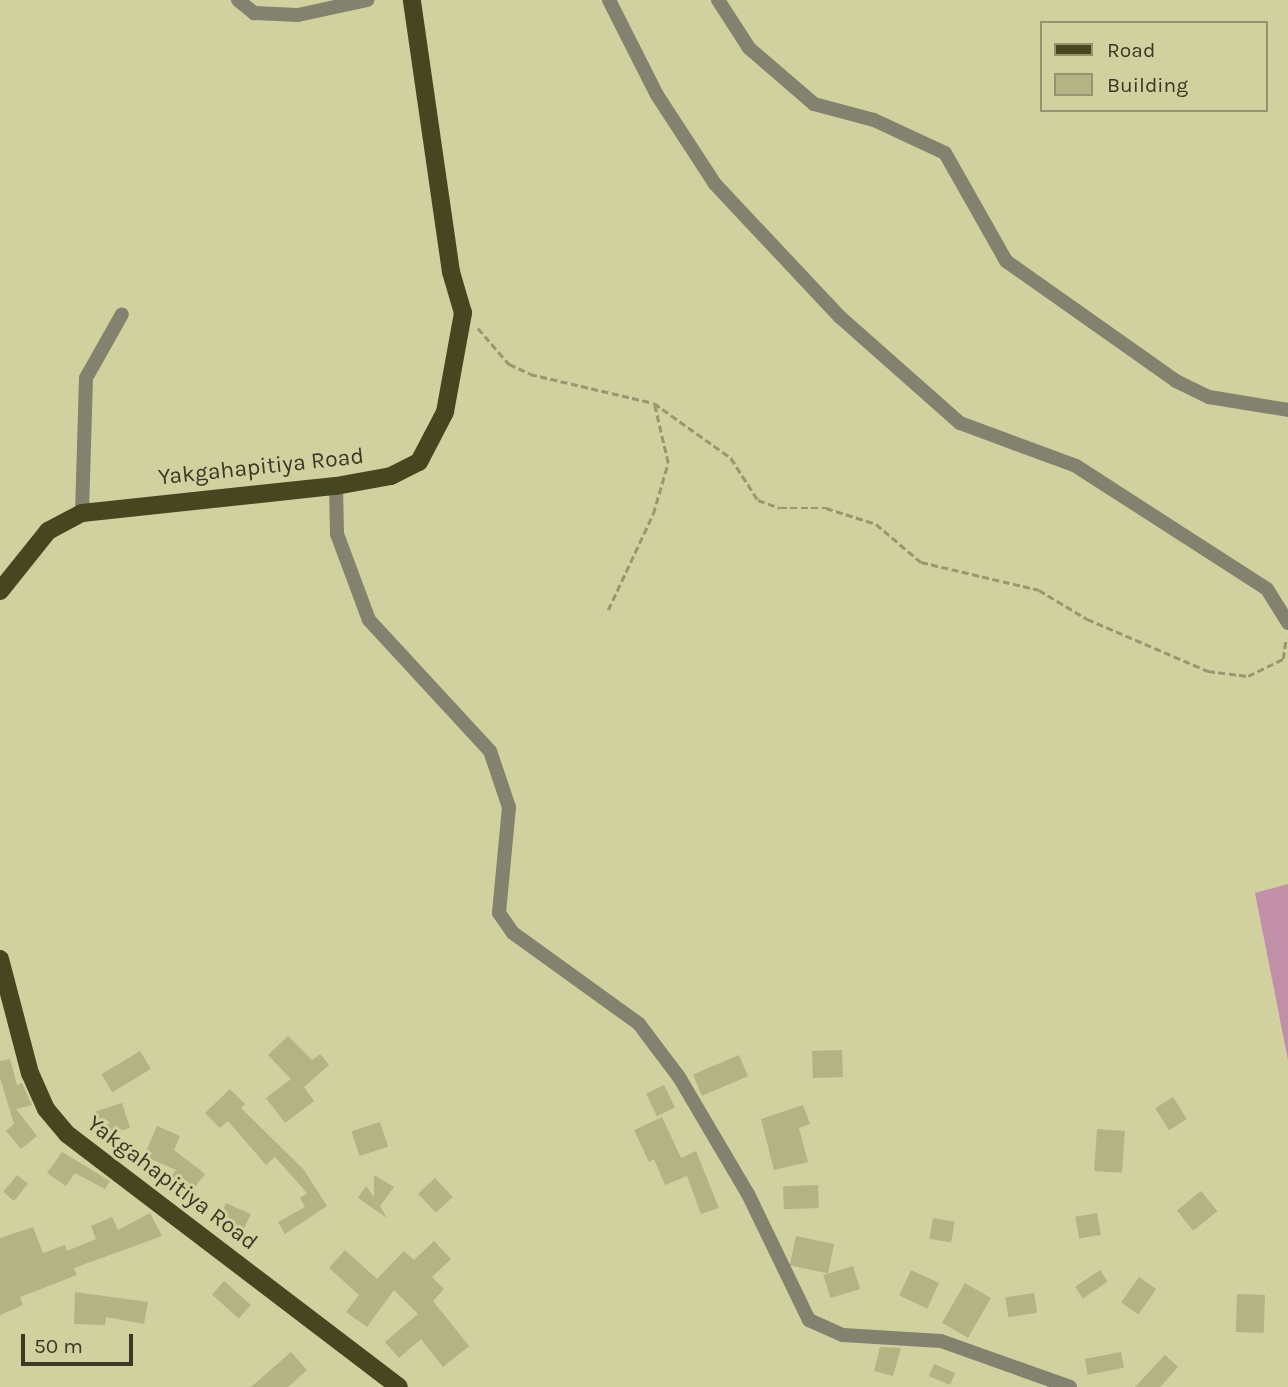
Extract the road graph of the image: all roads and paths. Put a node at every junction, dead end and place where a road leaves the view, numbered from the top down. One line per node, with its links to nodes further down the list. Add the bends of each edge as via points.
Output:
1 (238, 0): 2 (street, via 254,13 298,15)
2 (367, 0)
3 (412, 0): 6 (main road, Yakgahapitiya Road)
4 (609, 0): 14 (street, via 657,95 715,184 840,317 960,424 1076,466 1267,589)
5 (718, 0): 9 (street, via 749,48 814,104 874,120 945,153 1006,261 1177,381 1209,397)
6 (463, 313): 8 (path, via 509,364 530,374); 10 (main road, Yakgahapitiya Road, via 445,412 419,461 391,476)
7 (122, 314): 11 (street, via 86,378)
8 (654, 403): 13 (path, via 668,463 653,514); 15 (path, via 730,458 758,500 780,508 826,508 876,524 921,562 1039,590 1087,619 1208,671 1248,676 1283,659)
9 (1288, 410)
10 (336, 486): 11 (main road, Yakgahapitiya Road); 18 (street, via 337,534 369,620 490,751 509,807 499,913 513,933 639,1024 679,1077 748,1194 809,1320 843,1335 940,1341)
11 (82, 513): 12 (main road, Yakgahapitiya Road, via 48,531)
12 (0, 592)
13 (608, 610)
14 (1288, 623)
15 (1288, 628)
16 (0, 959): 17 (main road, Yakgahapitiya Road, via 30,1073 46,1109 67,1134)
17 (399, 1387)
18 (1070, 1387)

